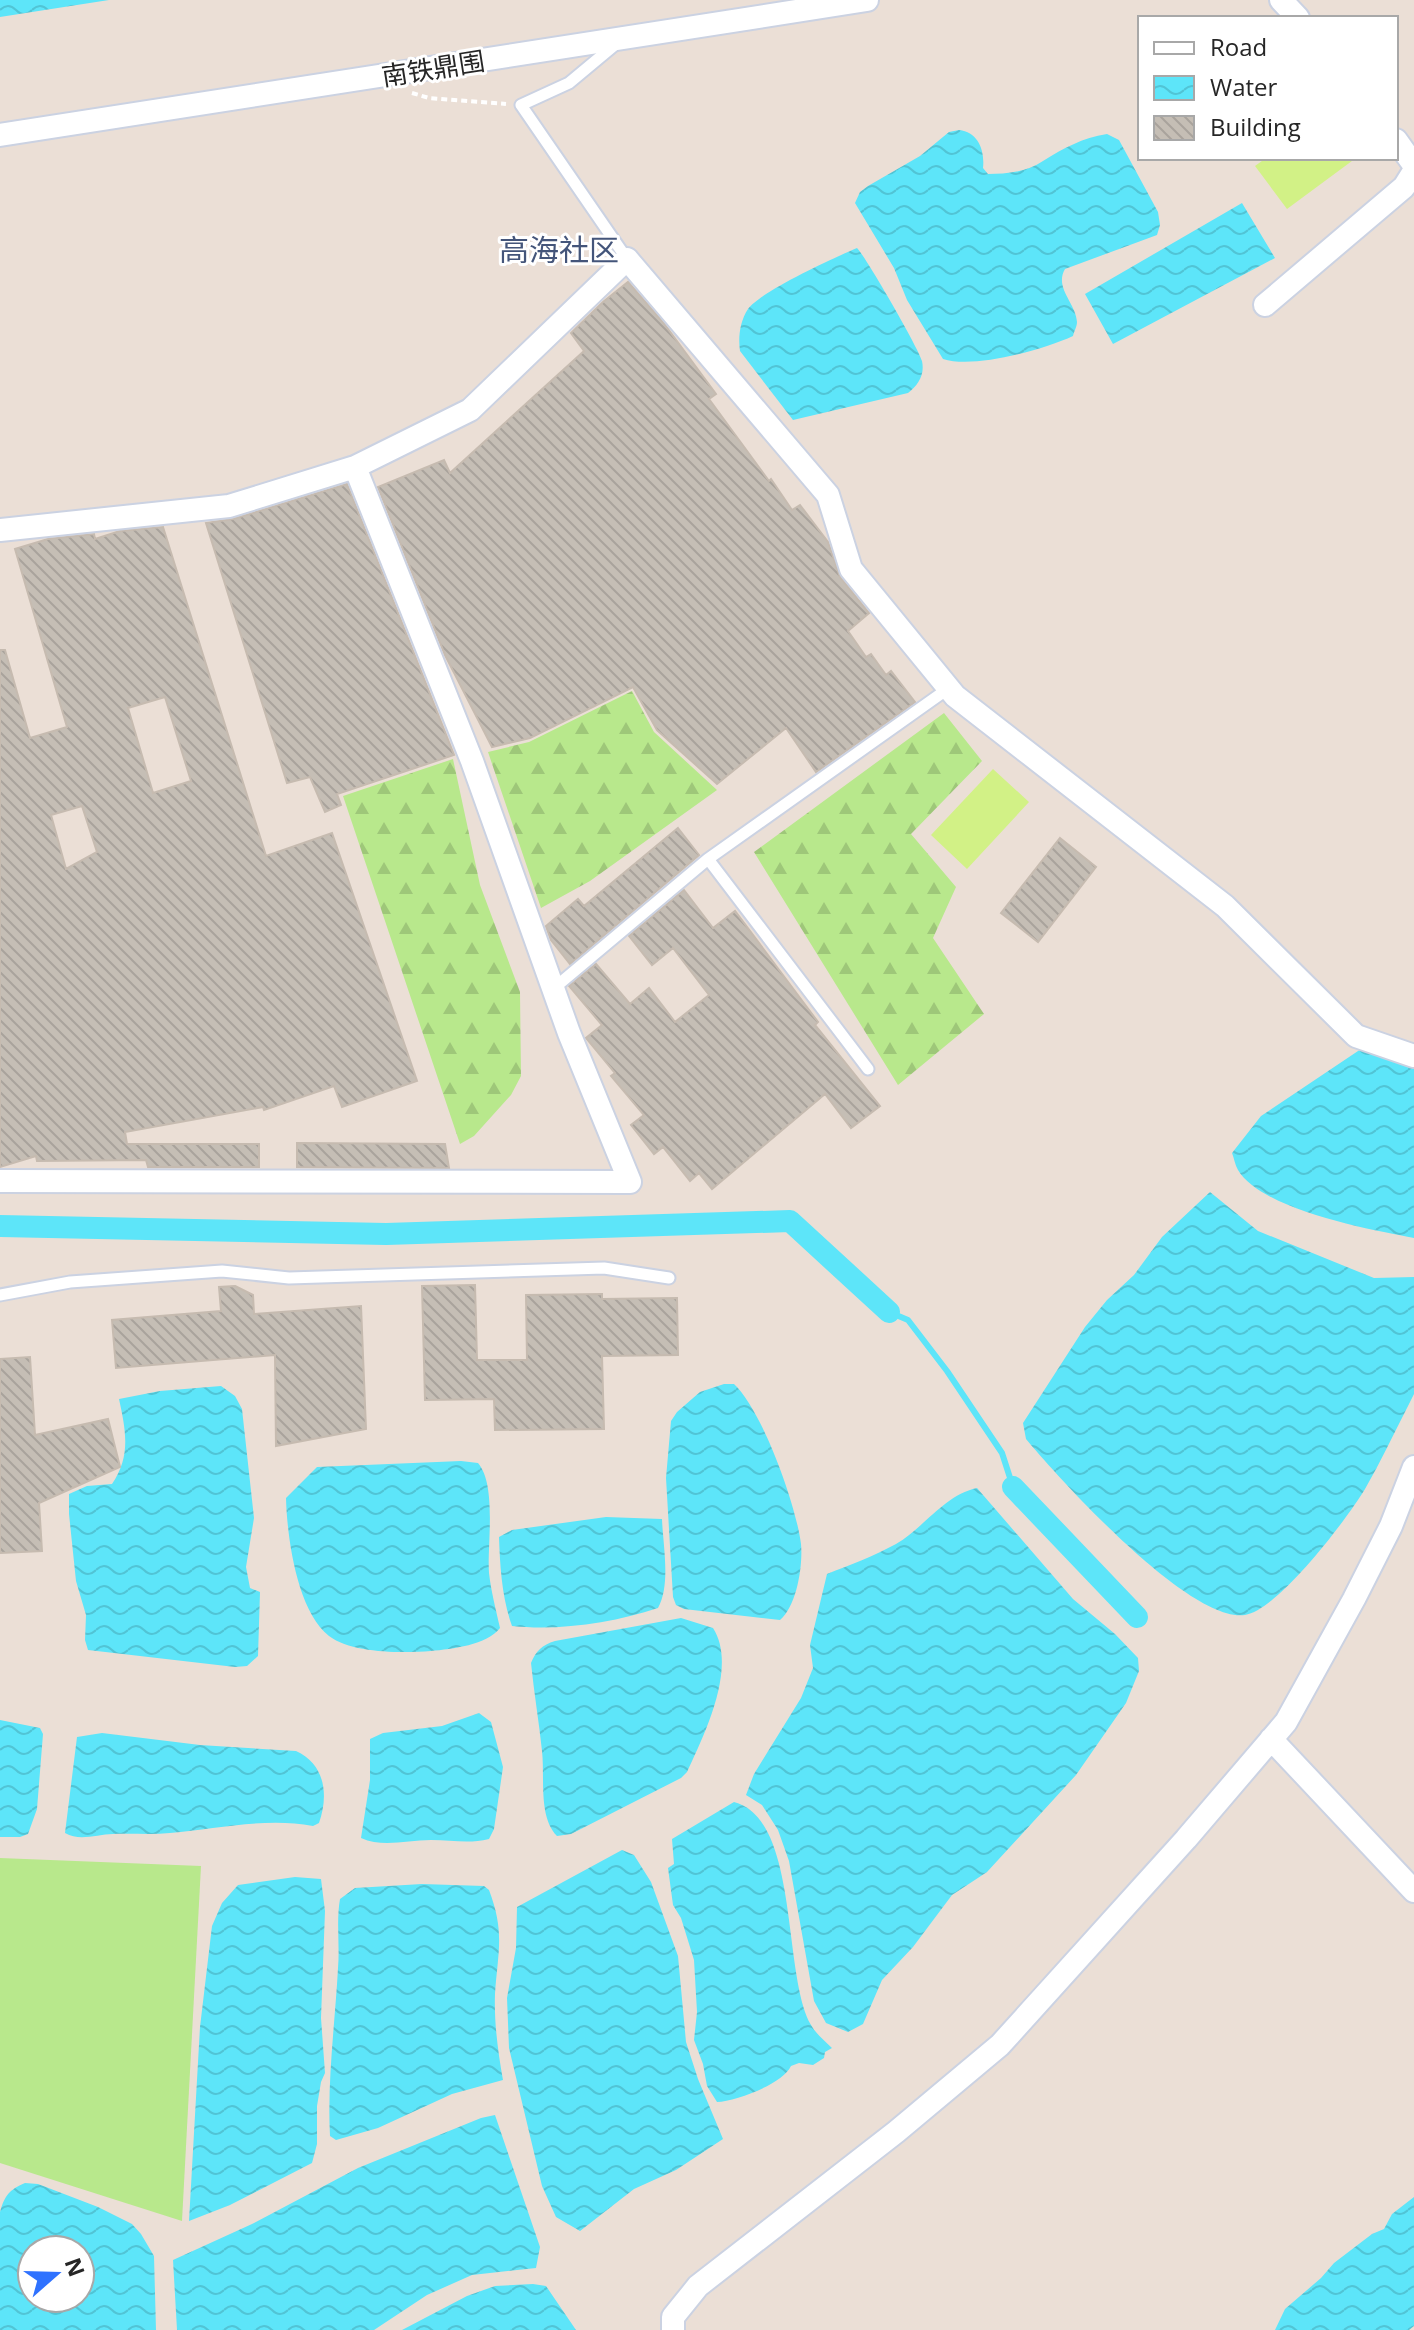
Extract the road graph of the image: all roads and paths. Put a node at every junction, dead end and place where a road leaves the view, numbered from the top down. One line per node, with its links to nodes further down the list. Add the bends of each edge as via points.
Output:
1 (867, 0): 4 (street, 南铁鼎围)
2 (1281, 0): 3 (street)
3 (1296, 16)
4 (621, 39): 6 (lane, via 569,83); 7 (street, 南铁鼎围)
5 (403, 90): 6 (path, via 429,98)
6 (521, 105): 10 (lane)
7 (0, 135)
8 (1398, 143): 9 (street)
9 (1414, 168): 11 (street, via 1404,187)
10 (627, 259): 12 (street, via 470,410); 14 (street, via 828,495 851,569)
11 (1265, 305)
12 (355, 467): 13 (street, via 229,506); 16 (street, via 472,761)
13 (0, 530)
14 (949, 688): 15 (lane); 17 (street, via 1225,906 1356,1036)
15 (708, 859): 16 (lane); 18 (lane)
16 (553, 989): 19 (street, via 630,1182)
17 (1414, 1056)
18 (868, 1069)
19 (0, 1181)
20 (669, 1278): 21 (lane, via 604,1268 289,1278 222,1271 70,1282)
21 (0, 1295)
22 (1414, 1467): 23 (street, via 1354,1599 1286,1722)
23 (1271, 1739): 24 (street); 25 (street, via 1000,2045 698,2286 673,2317)
24 (1414, 1891)
25 (673, 2330)

